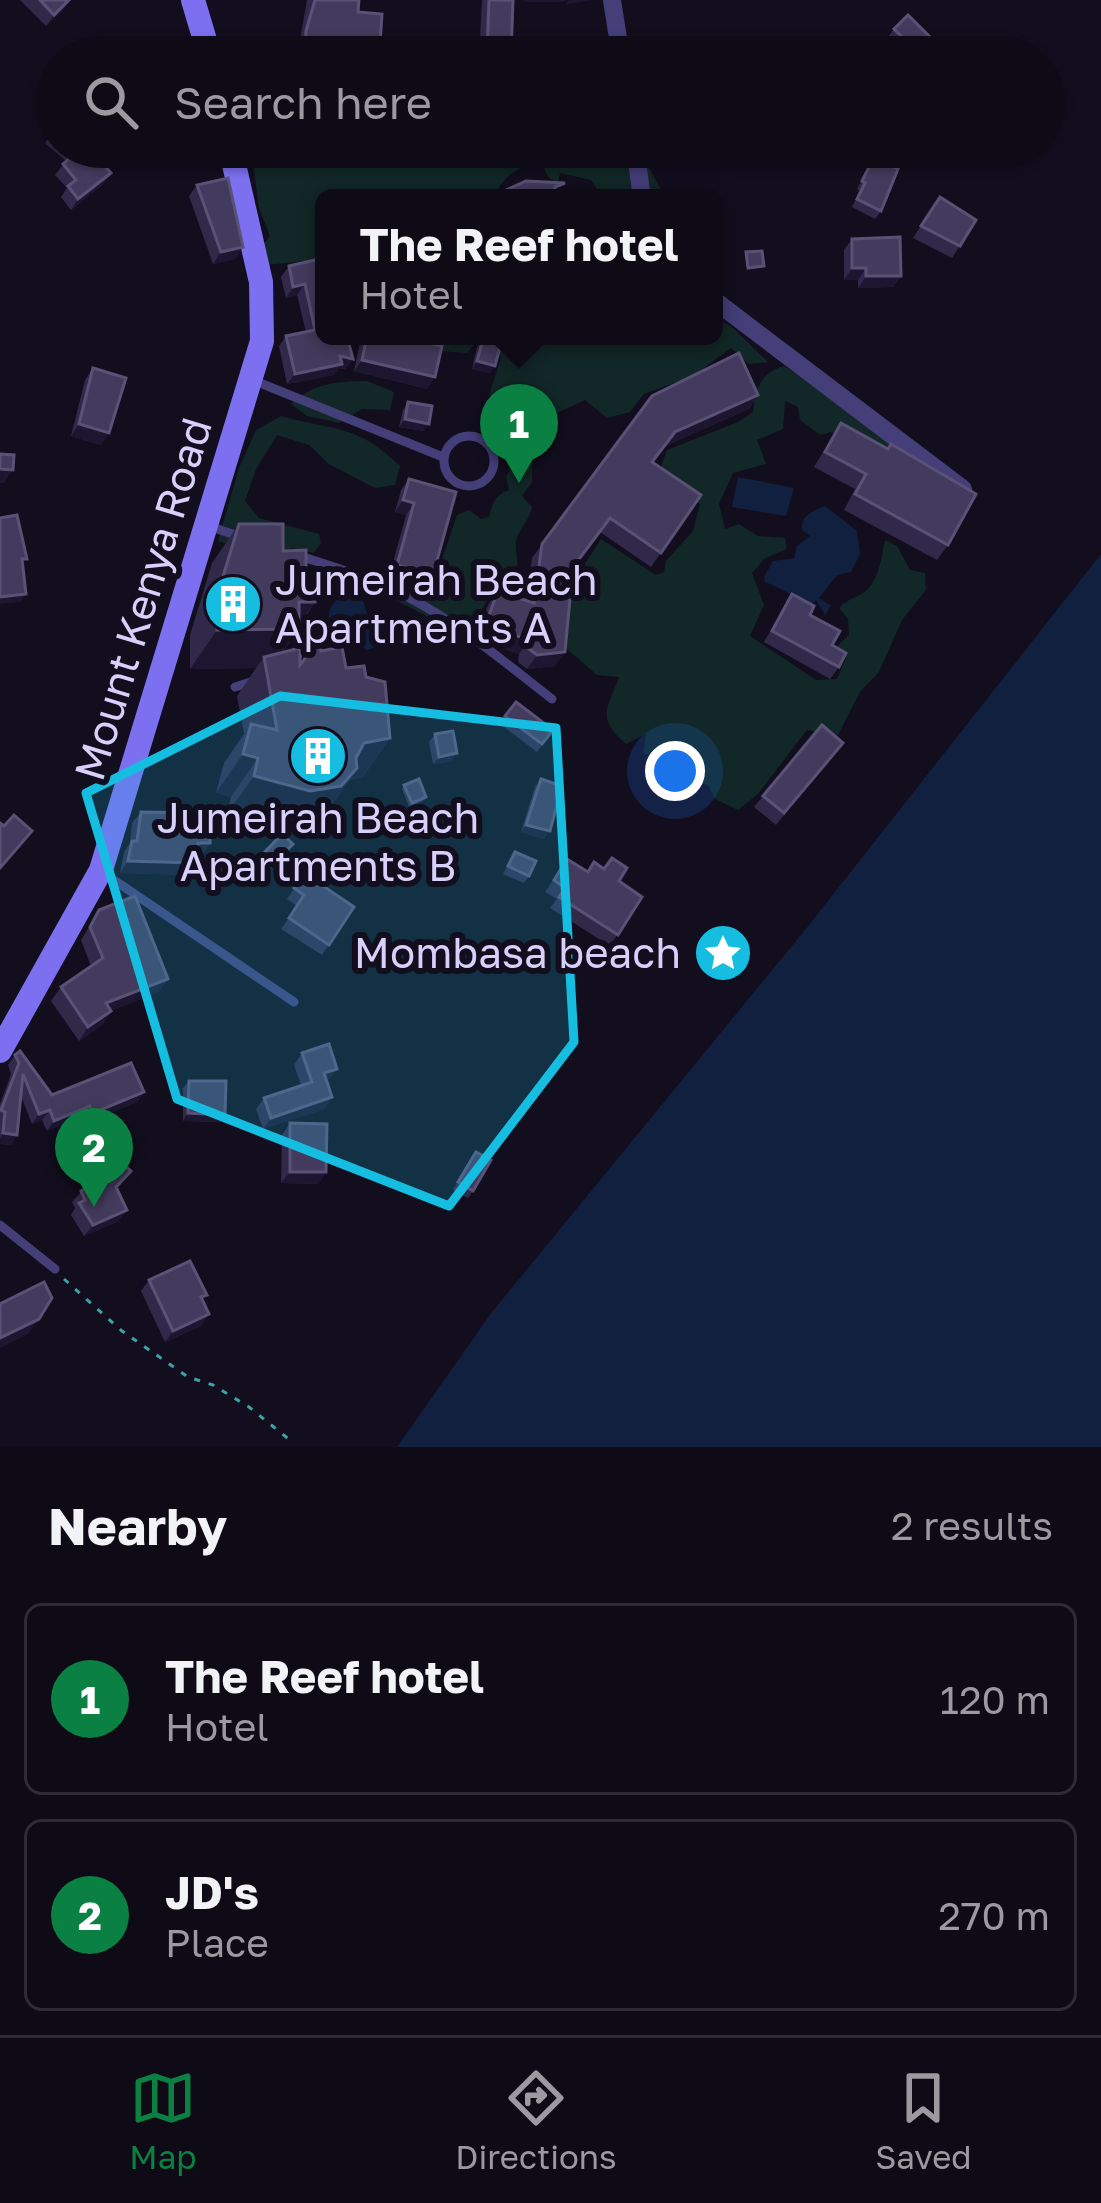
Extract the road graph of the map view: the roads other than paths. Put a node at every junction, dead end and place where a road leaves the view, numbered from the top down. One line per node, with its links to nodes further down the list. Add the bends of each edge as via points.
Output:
1 (193, 0): 3 (main road)
2 (613, 0): 4 (street)
3 (203, 36)
4 (618, 36)
5 (235, 168): 7 (main road, Mount Kenya Road, via 264,314)
6 (723, 307): 9 (street)
7 (250, 379): 8 (lane); 10 (main road, Mount Kenya Road)
8 (443, 457): 8 (lane, via 461,436 476,436 494,457 492,472 469,487 445,472)
9 (968, 493)
10 (206, 525): 11 (lane); 20 (main road, Mount Kenya Road)
11 (245, 538)
12 (284, 551): 13 (lane)
13 (304, 557): 14 (lane); 19 (lane, via 403,596)
14 (303, 575)
15 (303, 593): 16 (lane, via 302,646)
16 (289, 670)
17 (271, 676): 18 (lane)
18 (235, 687)
19 (552, 699)
20 (100, 871): 21 (lane); 22 (main road, Mount Kenya Road)
21 (294, 1002)
22 (0, 1052)
23 (0, 1225): 24 (lane)
24 (55, 1269)

